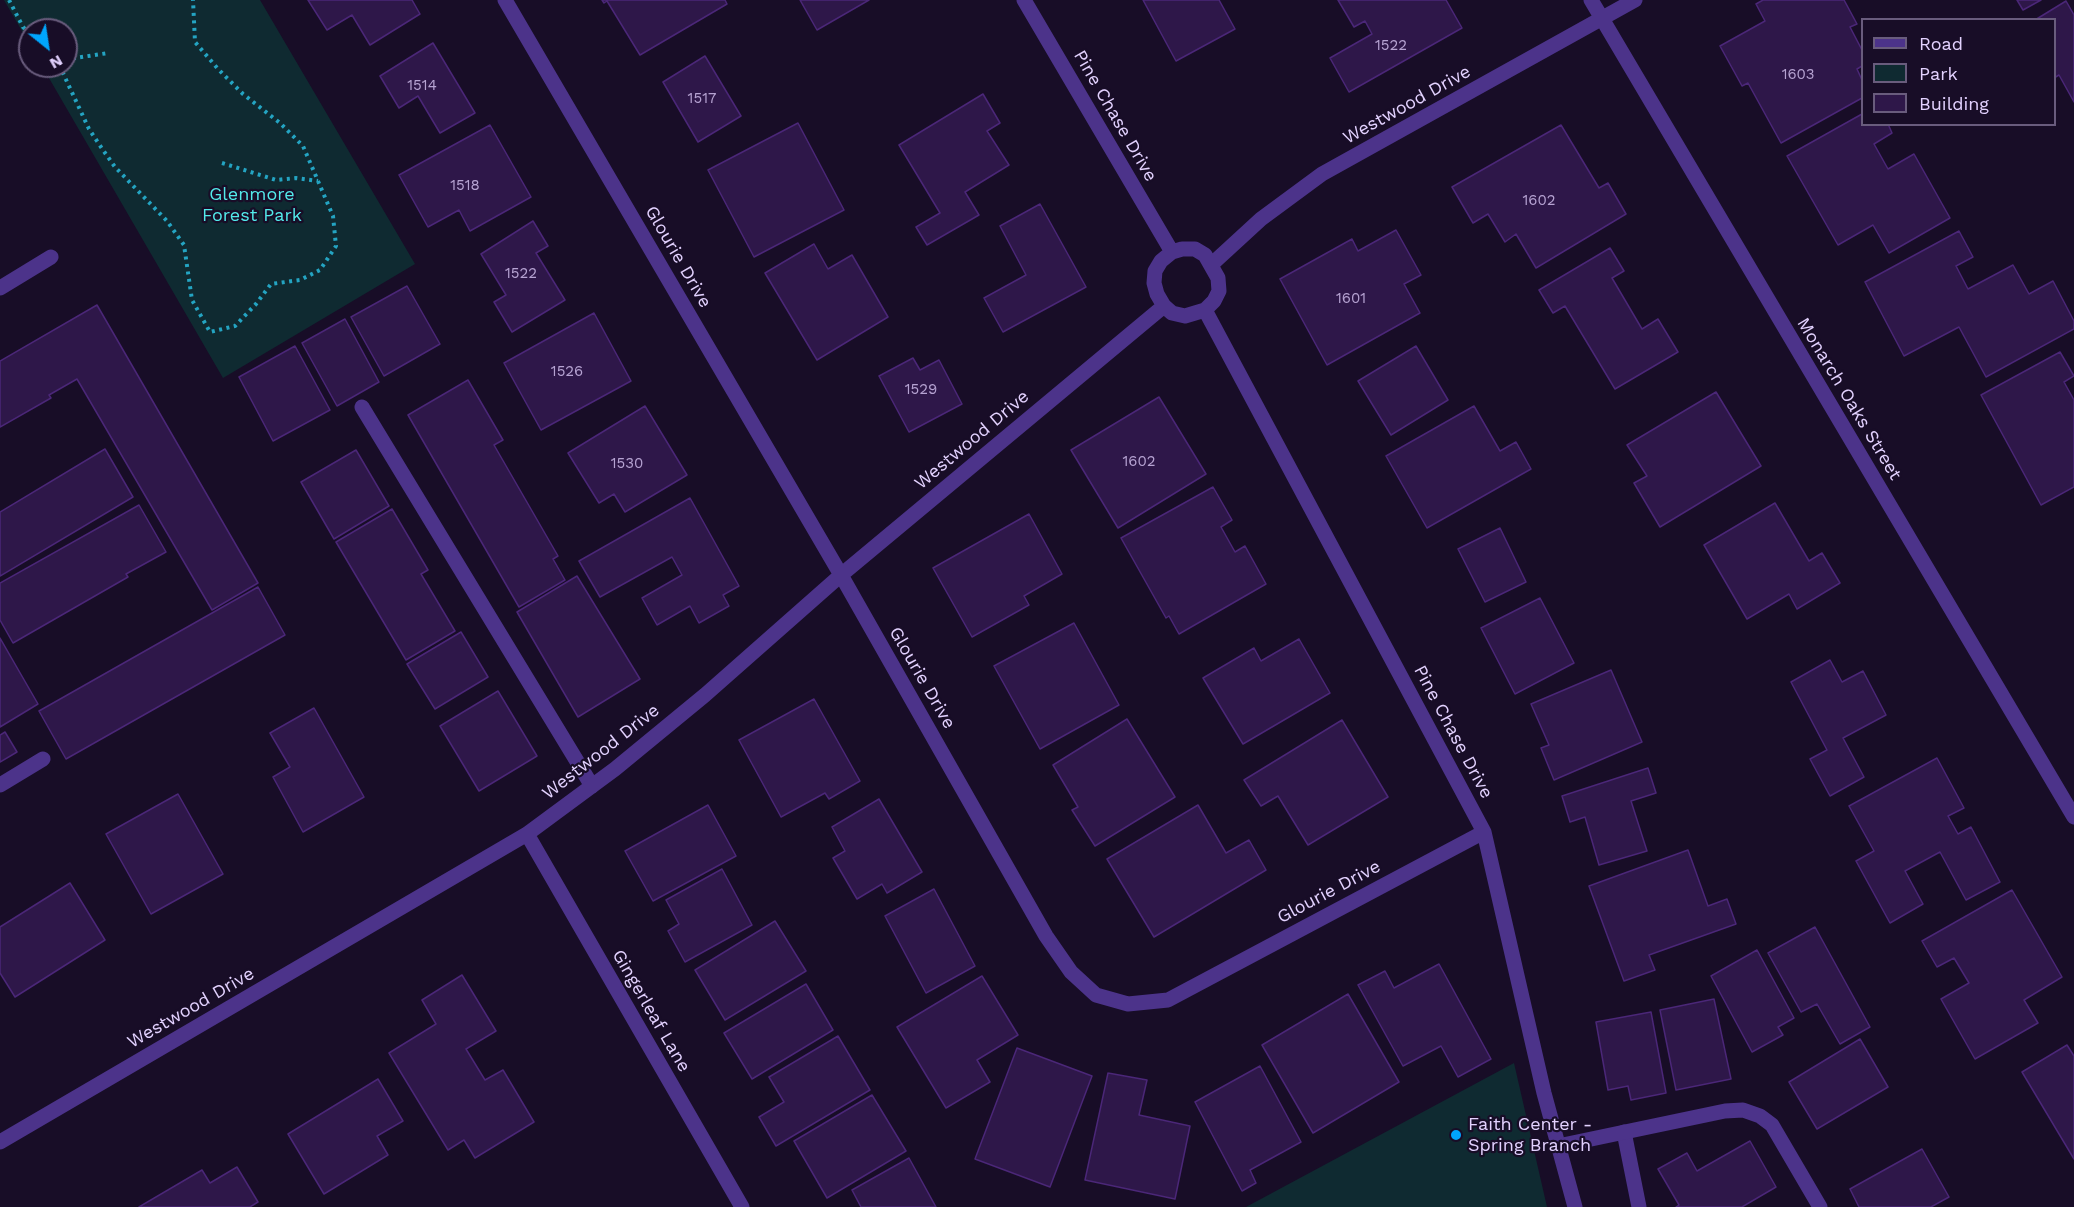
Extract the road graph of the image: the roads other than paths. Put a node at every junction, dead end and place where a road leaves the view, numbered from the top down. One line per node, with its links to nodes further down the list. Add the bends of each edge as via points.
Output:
1 (505, 0): 13 (street, Glourie Drive)
2 (1024, 0): 6 (street, Pine Chase Drive)
3 (1591, 0): 5 (street, Monarch Oaks Street)
4 (1635, 0): 5 (street, Westwood Drive)
5 (1602, 18): 8 (street, Westwood Drive, via 1322,174 1261,219); 17 (street, Monarch Oaks Street)
6 (1172, 252): 8 (street, via 1195,249); 10 (street, via 1155,271 1154,283)
7 (51, 257): 9 (street)
8 (1212, 264): 11 (street, via 1219,291)
9 (0, 288)
10 (1164, 306): 11 (street, via 1185,316); 13 (street, Westwood Drive)
11 (1205, 310): 18 (street, Pine Chase Drive)
12 (362, 407): 16 (street)
13 (841, 575): 16 (street, Westwood Drive, via 705,695); 18 (street, Glourie Drive, via 1046,936 1071,972 1096,994 1128,1004 1168,1000)
14 (43, 759): 15 (street)
15 (0, 785)
16 (592, 786): 19 (street, Westwood Drive)
17 (2074, 817)
18 (1484, 832): 22 (street, Pine Chase Drive)
19 (527, 834): 21 (street, Westwood Drive); 23 (street, Gingerleaf Lane)
20 (1624, 1132): 22 (street); 25 (street); 26 (street, via 1725,1111 1743,1110 1760,1116 1772,1125)
21 (0, 1142)
22 (1558, 1146): 24 (street, Pine Chase Drive)
23 (742, 1207)
24 (1575, 1207)
25 (1639, 1207)
26 (1820, 1207)

